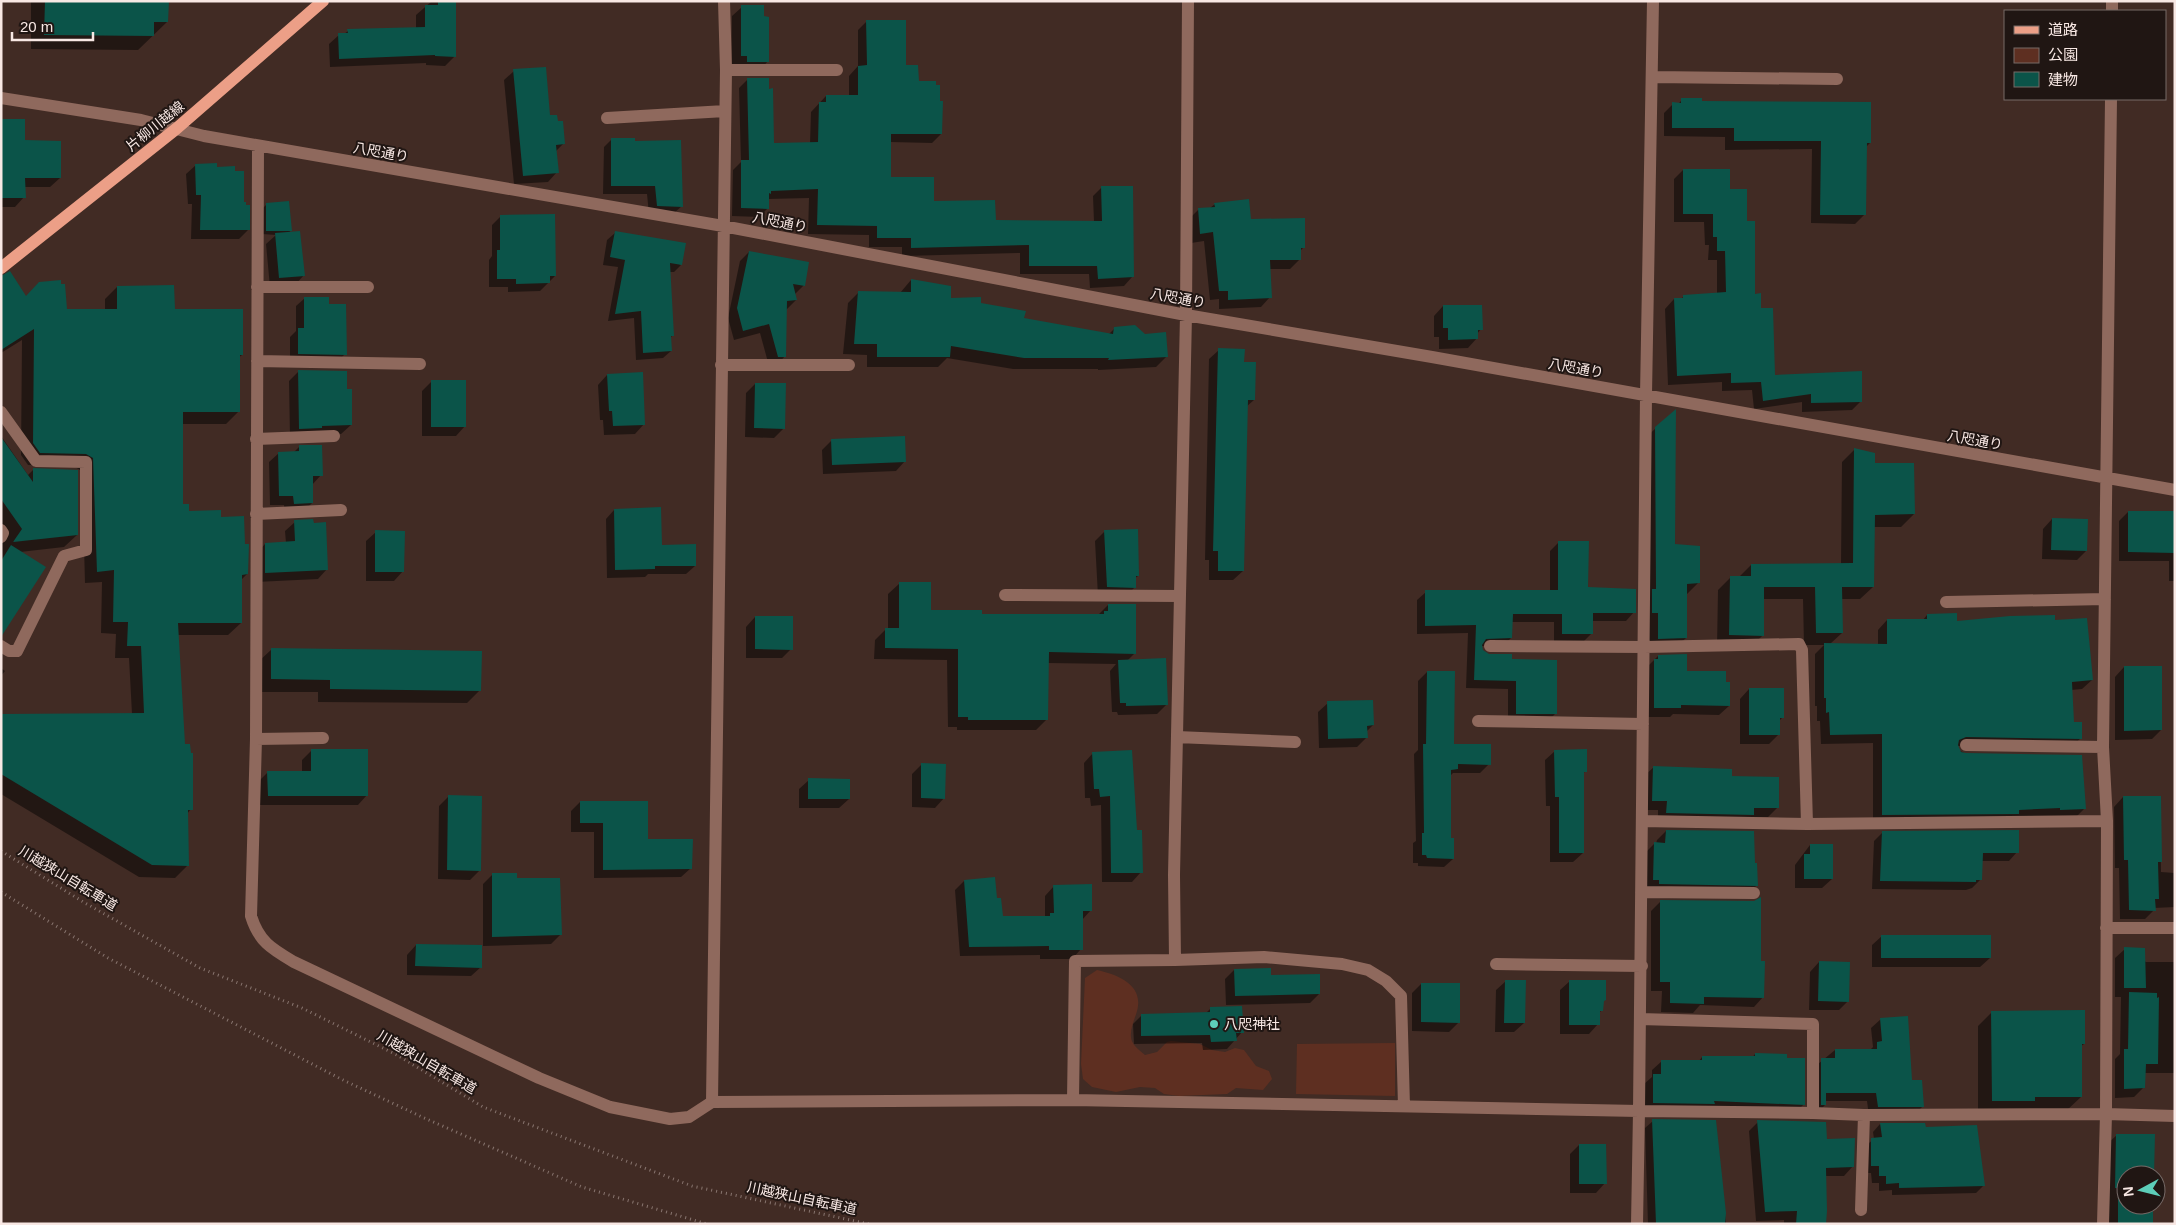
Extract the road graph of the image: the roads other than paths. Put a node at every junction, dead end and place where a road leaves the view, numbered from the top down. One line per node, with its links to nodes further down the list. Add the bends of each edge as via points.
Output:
1 (323, 1): 13 (main road, 片柳川越線)
2 (724, 1): 5 (street)
3 (1188, 1): 19 (street)
4 (1653, 1): 7 (street)
5 (726, 70): 6 (street); 11 (street)
6 (837, 70)
7 (1652, 77): 8 (street); 24 (street)
8 (1837, 79)
9 (1, 98): 13 (street, 八咫通り, via 141,120)
10 (2111, 100): 28 (street)
11 (725, 111): 12 (street); 15 (street)
12 (607, 118)
13 (176, 129): 14 (street, 八咫通り); 16 (main road, 片柳川越線)
14 (258, 146): 15 (street, 八咫通り); 17 (street)
15 (723, 226): 19 (street, 八咫通り); 22 (street)
16 (1, 268)
17 (257, 287): 18 (street); 20 (street)
18 (368, 287)
19 (1186, 315): 24 (street, 八咫通り); 35 (street)
20 (257, 361): 21 (street); 27 (street)
21 (420, 364)
22 (721, 365): 23 (street); 61 (street)
23 (849, 365)
24 (1646, 395): 28 (street, 八咫通り); 40 (street)
25 (1, 412): 38 (street, via 36,461 86,462 86,550 64,556 16,651)
26 (334, 436): 27 (street)
27 (256, 439): 31 (street)
28 (2106, 479): 29 (street, 八咫通り); 36 (street)
29 (2175, 490)
30 (341, 510): 31 (street)
31 (256, 514): 45 (street)
32 (1, 530): 33 (street)
33 (1, 537)
34 (1005, 595): 35 (street)
35 (1180, 596): 43 (street)
36 (2105, 599): 37 (street); 48 (street)
37 (1946, 602)
38 (1, 646)
39 (1490, 646): 40 (street)
40 (1644, 647): 42 (street); 51 (street, via 1799,644 1802,650)
41 (1478, 721): 42 (street)
42 (1643, 724): 49 (street)
43 (1177, 737): 46 (street); 56 (street)
44 (324, 738): 45 (street)
45 (256, 739): 61 (street, via 251,916 265,944 352,990 539,1078 610,1107 670,1119 689,1117)
46 (1296, 742)
47 (1966, 745): 48 (street)
48 (2103, 747): 50 (street)
49 (1642, 821): 51 (street); 52 (street)
50 (2106, 822): 51 (street); 54 (street)
51 (1807, 824)
52 (1641, 892): 53 (street); 58 (street)
53 (1754, 893)
54 (2106, 928): 55 (street); 65 (street)
55 (2175, 928)
56 (1175, 960): 60 (street, via 1075,962); 62 (street, via 1264,957 1342,964 1368,970 1386,981 1401,996)
57 (1496, 964): 58 (street)
58 (1642, 966): 59 (street)
59 (1640, 1019): 63 (street); 64 (street, via 1813,1024)
60 (1074, 1100): 61 (street); 62 (street)
61 (712, 1102)
62 (1404, 1106): 63 (street)
63 (1639, 1111): 64 (street); 69 (street)
64 (1813, 1113): 66 (street)
65 (2106, 1114): 66 (street); 67 (street); 70 (street)
66 (1864, 1116): 68 (street)
67 (2175, 1116)
68 (1861, 1210)
69 (1636, 1224)
70 (2102, 1224)

